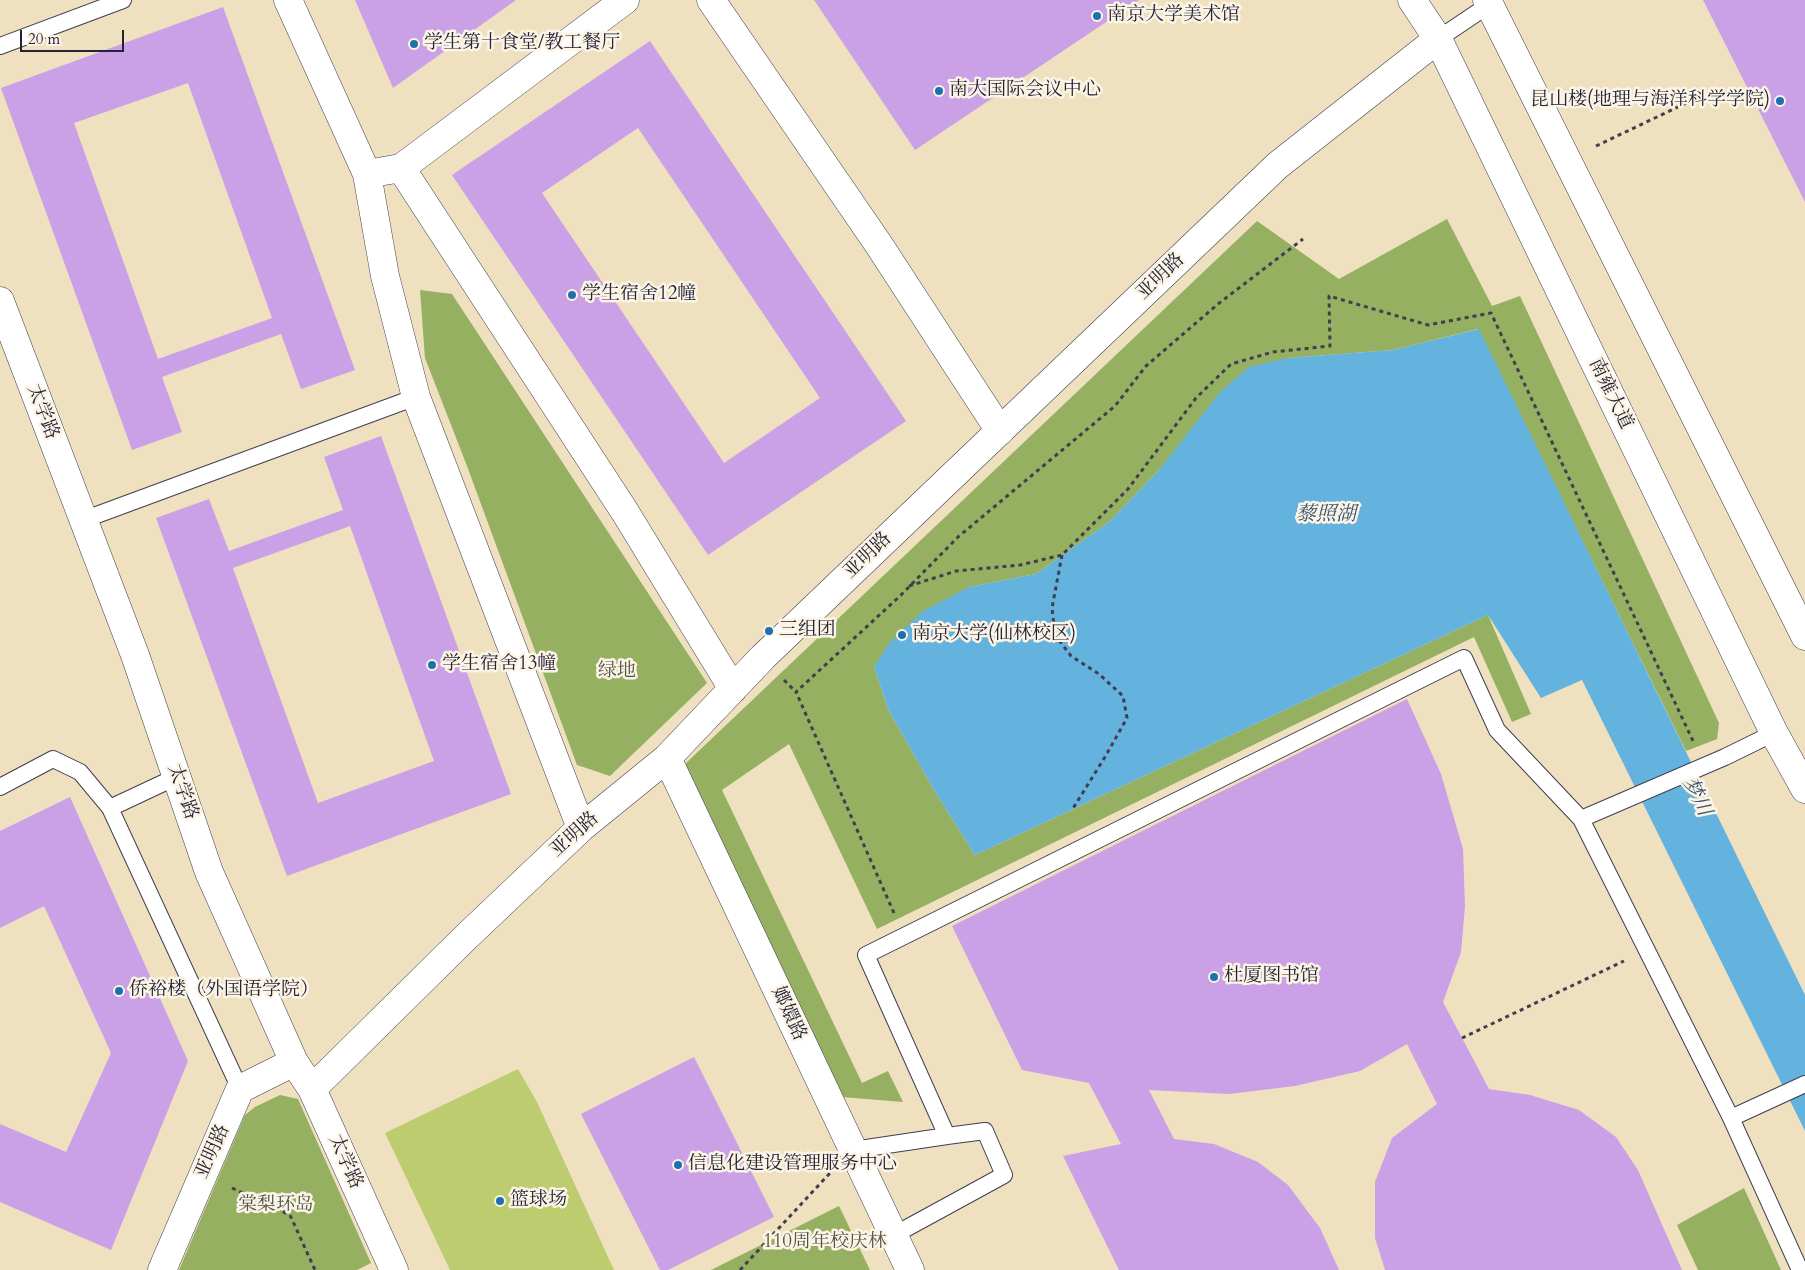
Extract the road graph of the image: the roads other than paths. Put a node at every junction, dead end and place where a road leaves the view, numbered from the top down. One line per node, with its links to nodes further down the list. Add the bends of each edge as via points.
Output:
1 (122, 0): 8 (lane)
2 (288, 0): 10 (street)
3 (625, 0): 9 (street)
4 (711, 0): 13 (street, via 879,245)
5 (1412, 0): 7 (street, 南雍大道)
6 (1491, 1): 7 (lane); 15 (street)
7 (1438, 39): 13 (street, 亚明路, via 1278,165); 17 (street, 南雍大道)
8 (0, 46)
9 (401, 168): 10 (street); 16 (street, via 625,512)
10 (367, 174): 12 (street, via 385,276)
11 (0, 301): 14 (street, 太学路)
12 (416, 397): 14 (lane); 24 (street)
13 (1000, 431): 16 (street, 亚明路)
14 (83, 520): 19 (street, 太学路, via 135,655)
15 (1805, 636)
16 (733, 688): 18 (street, 亚明路)
17 (1774, 734): 20 (street, 南雍大道); 23 (lane)
18 (667, 758): 24 (street, 亚明路); 31 (street, 嫏嬛路)
19 (176, 777): 22 (lane); 25 (street, 太学路, via 209,872)
20 (1803, 783)
21 (0, 787): 22 (lane, via 53,759 80,772)
22 (110, 808): 27 (lane)
23 (1581, 819): 29 (lane); 30 (lane, via 1497,730 1464,658 904,936 866,955)
24 (581, 828): 28 (street, 亚明路)
25 (294, 1062): 27 (street); 28 (street, 太学路)
26 (1805, 1084): 29 (lane)
27 (240, 1089): 33 (street, 亚明路)
28 (312, 1089): 34 (street, 太学路)
29 (1731, 1118): 36 (lane)
30 (947, 1136): 31 (lane); 32 (lane, via 985,1131 1004,1175)
31 (853, 1150): 32 (street, 嫏嬛路)
32 (894, 1235): 35 (street, 嫏嬛路)
33 (162, 1270)
34 (394, 1270)
35 (910, 1270)
36 (1800, 1270)

